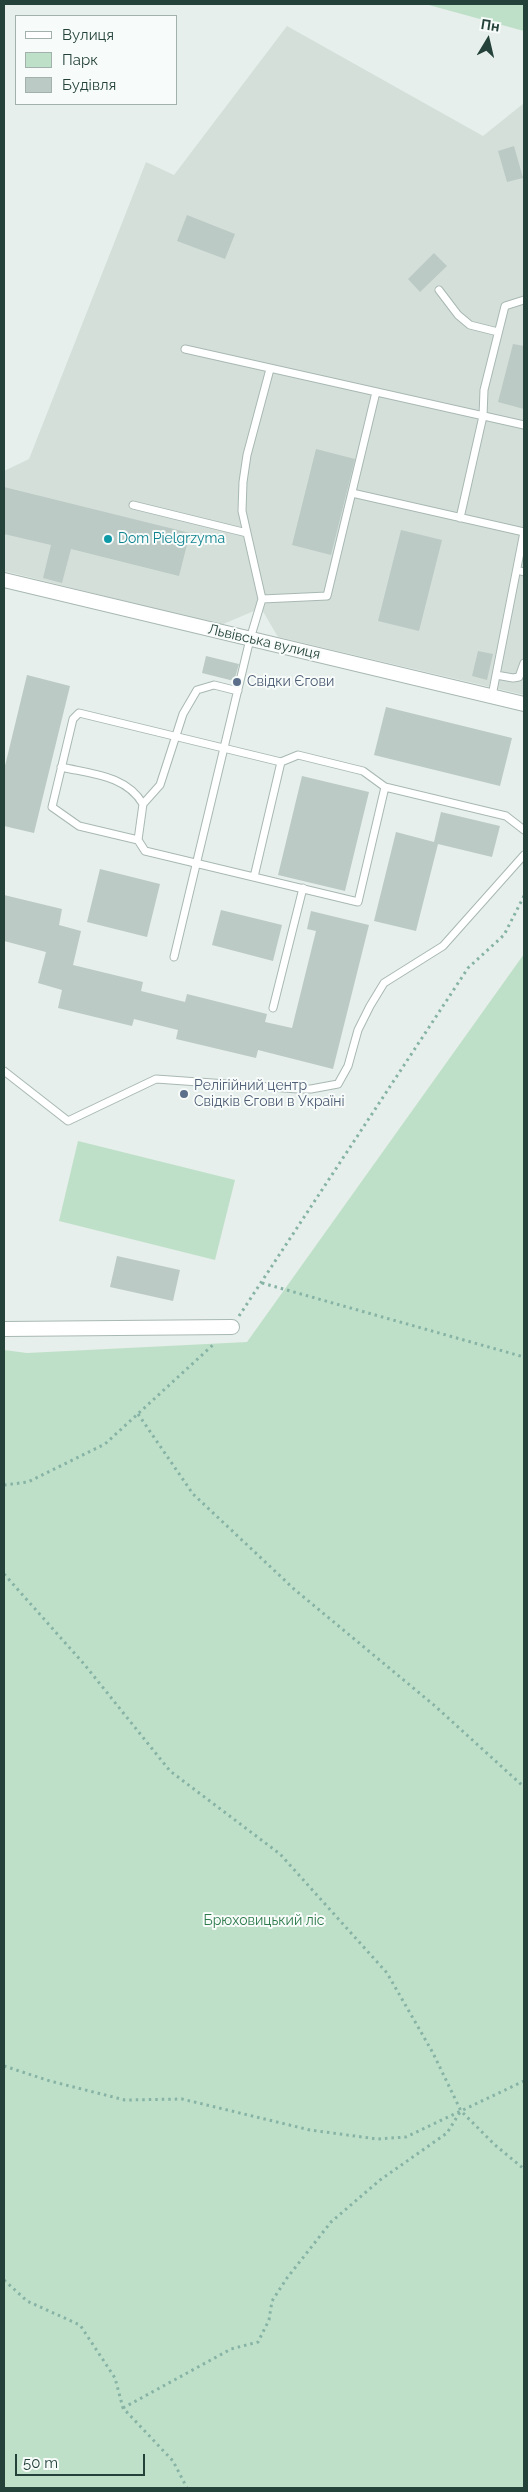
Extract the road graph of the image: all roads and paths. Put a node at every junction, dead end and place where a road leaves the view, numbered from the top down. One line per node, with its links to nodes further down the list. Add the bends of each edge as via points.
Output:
1 (439, 290): 3 (lane, via 470,325)
2 (524, 300): 3 (lane, via 505,306)
3 (498, 332): 7 (lane, via 484,390)
4 (185, 349): 5 (lane)
5 (270, 369): 6 (lane); 13 (lane, via 244,473 242,511)
6 (376, 392): 7 (lane); 9 (lane)
7 (483, 416): 8 (lane); 11 (lane)
8 (524, 425)
9 (352, 493): 11 (lane); 16 (lane, via 327,596)
10 (133, 505): 13 (lane)
11 (460, 518): 12 (lane)
12 (524, 532): 14 (lane)
13 (247, 533): 16 (lane)
14 (520, 571): 19 (lane)
15 (4, 580): 17 (street, Львівська вулиця)
16 (262, 599): 17 (lane)
17 (250, 639): 20 (lane); 21 (street, Львівська вулиця)
18 (524, 663): 19 (lane, via 519,677)
19 (496, 676): 21 (lane)
20 (238, 691): 23 (lane, via 214,685 197,690); 24 (lane)
21 (492, 696): 22 (street, Львівська вулиця)
22 (524, 704)
23 (175, 735): 24 (lane); 26 (lane, via 79,713 73,719); 28 (lane, via 160,785)
24 (224, 747): 25 (lane); 32 (lane)
25 (281, 762): 27 (lane, via 298,755 363,771); 33 (lane)
26 (61, 767): 28 (lane, via 120,780 136,792); 30 (lane, via 52,807 79,826)
27 (385, 787): 29 (lane, via 506,816); 34 (lane, via 358,902)
28 (142, 804): 30 (lane)
29 (524, 830)
30 (138, 840): 32 (lane, via 145,851)
31 (524, 855): 38 (lane, via 443,946 384,983 358,1030 348,1066 338,1084 298,1089 156,1080 68,1121)
32 (196, 863): 33 (lane); 36 (lane)
33 (254, 876): 34 (lane)
34 (303, 888): 37 (lane)
35 (524, 896): 39 (path, via 504,936 468,968)
36 (174, 957)
37 (273, 1008)
38 (4, 1071)
39 (262, 1283): 40 (path); 42 (path)
40 (232, 1327): 41 (street); 43 (path)
41 (4, 1329)
42 (524, 1357)
43 (138, 1414): 44 (path, via 105,1444 28,1482); 46 (path, via 200,1500 294,1590 435,1706)
44 (4, 1485)
45 (4, 1574): 49 (path, via 84,1664 170,1771 280,1854 387,1973 433,2053)
46 (524, 1787)
47 (4, 2066): 49 (path, via 125,2100 182,2099 310,2130 377,2140 406,2137)
48 (524, 2081): 49 (path)
49 (461, 2111): 50 (path); 52 (path, via 447,2132 380,2180 331,2222 272,2301 269,2320 258,2342 231,2349)
50 (524, 2169)
51 (4, 2280): 52 (path, via 27,2301 80,2325 115,2378)
52 (123, 2408): 53 (path, via 173,2461)
53 (187, 2488)

